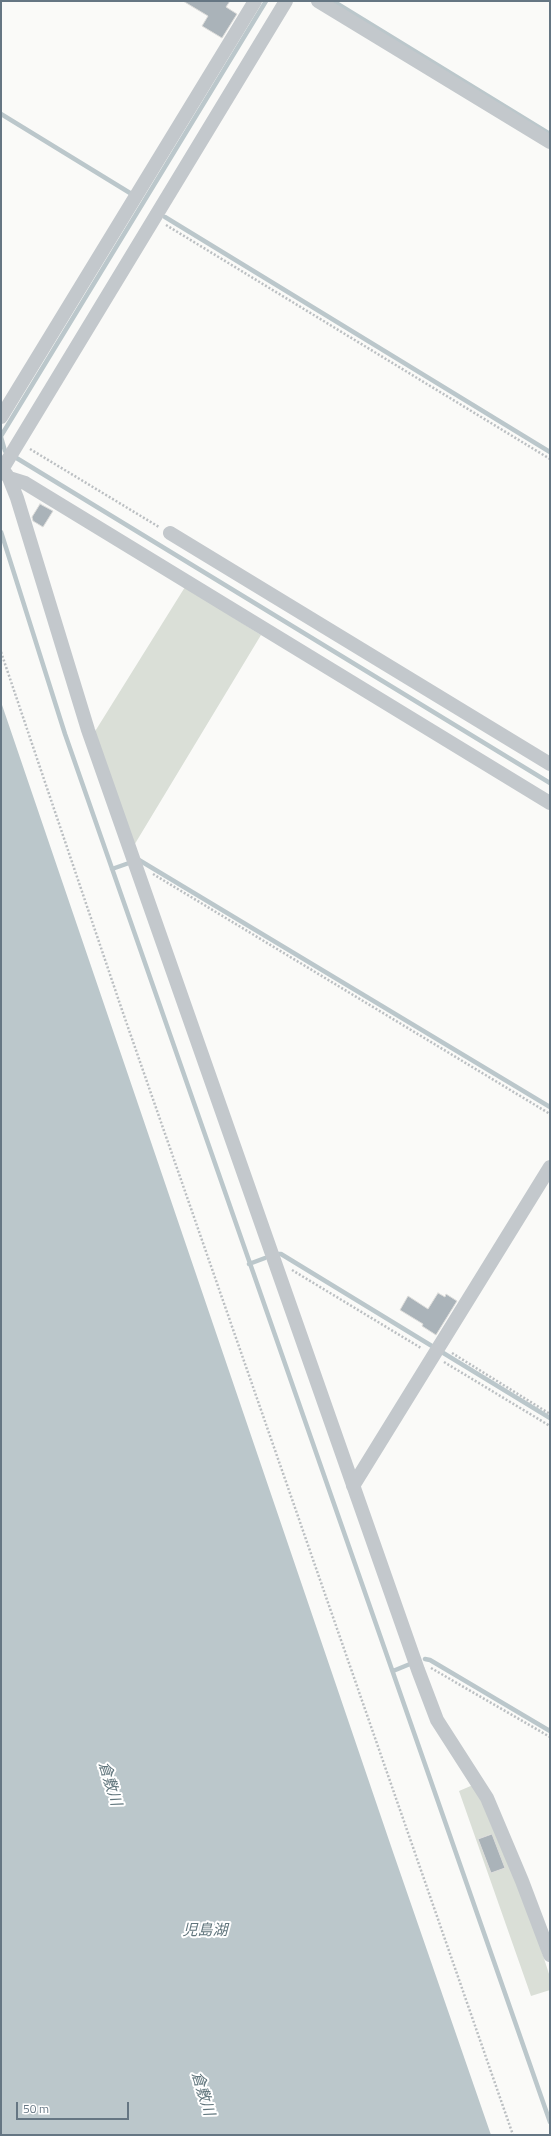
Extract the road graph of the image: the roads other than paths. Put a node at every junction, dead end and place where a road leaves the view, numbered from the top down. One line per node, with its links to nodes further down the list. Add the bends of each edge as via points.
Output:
1 (255, 1): 5 (street)
2 (286, 1): 6 (street)
3 (318, 1): 4 (street)
4 (550, 142)
5 (1, 417)
6 (8, 462): 9 (street, via 25,484); 11 (street, via 88,730)
7 (170, 533): 8 (street)
8 (550, 764)
9 (550, 803)
10 (550, 1167): 11 (street)
11 (353, 1486): 12 (street, via 437,1720 486,1798 522,1881)
12 (550, 1955)

